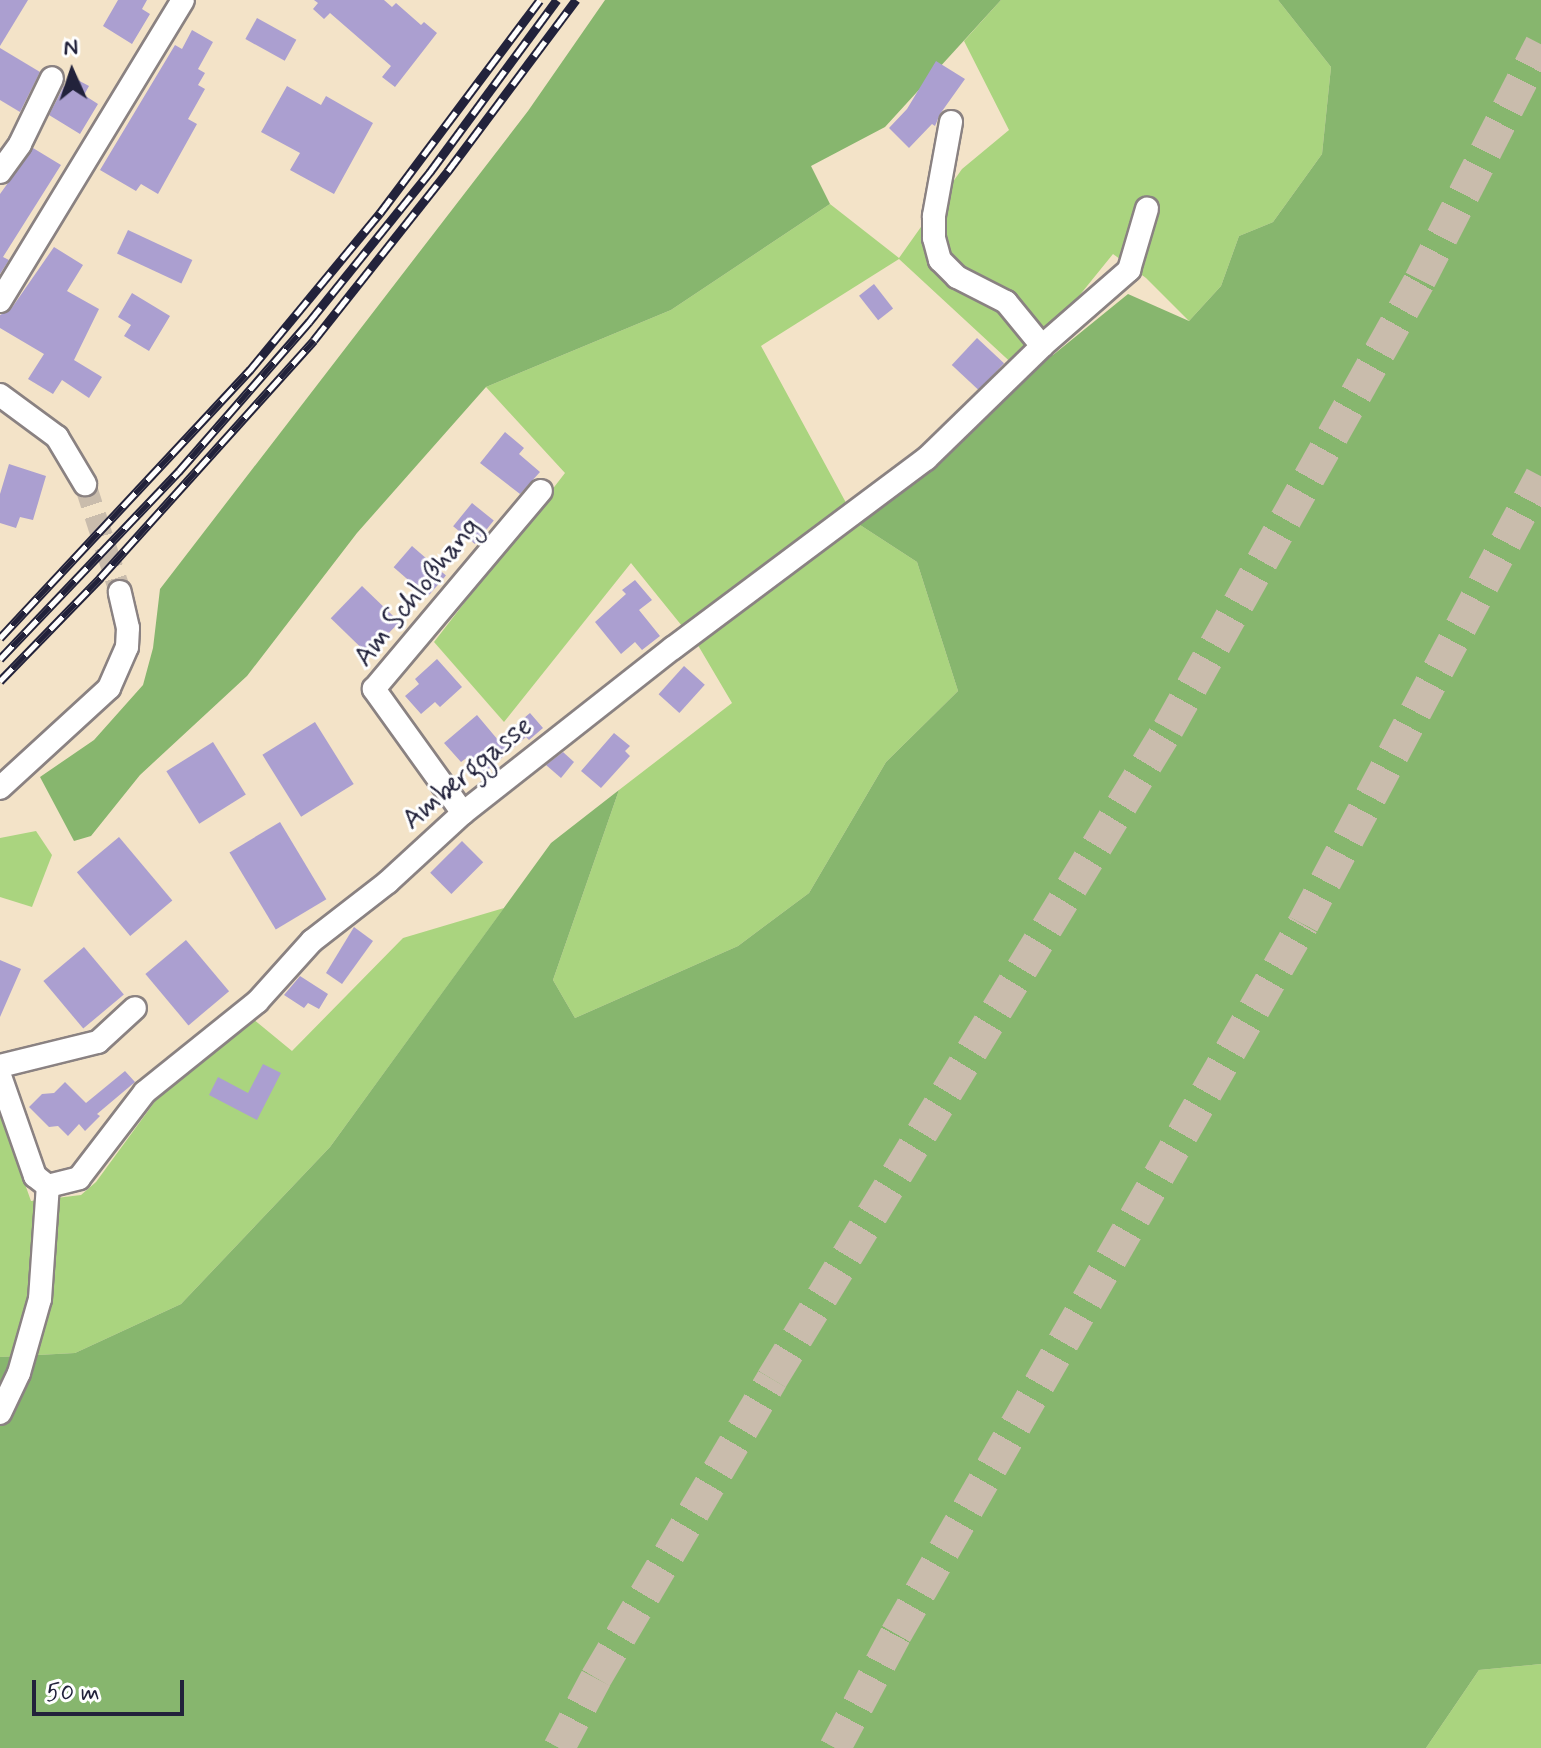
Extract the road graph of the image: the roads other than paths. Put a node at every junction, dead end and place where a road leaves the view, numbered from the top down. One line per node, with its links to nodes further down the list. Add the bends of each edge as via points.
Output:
1 (183, 0): 6 (street)
2 (52, 78): 4 (street)
3 (951, 122): 7 (street, via 934,216 940,260 957,277 1006,302)
4 (0, 172)
5 (1147, 209): 7 (street, Amberggasse, via 1129,270)
6 (0, 301)
7 (1042, 346): 13 (street, Amberggasse, via 926,459)
8 (0, 395): 9 (street, via 57,437)
9 (85, 484)
10 (541, 491): 13 (street, Am Schloßhang, via 374,689)
11 (120, 592): 12 (street, via 127,647 109,688)
12 (0, 788)
13 (463, 813): 17 (street, Amberggasse, via 388,882 312,941 257,1002 145,1092 79,1178)
14 (135, 1008): 15 (street, via 98,1042)
15 (0, 1066)
16 (0, 1076): 17 (street, via 35,1176)
17 (48, 1186): 18 (street, via 40,1299 19,1373)
18 (0, 1413)

